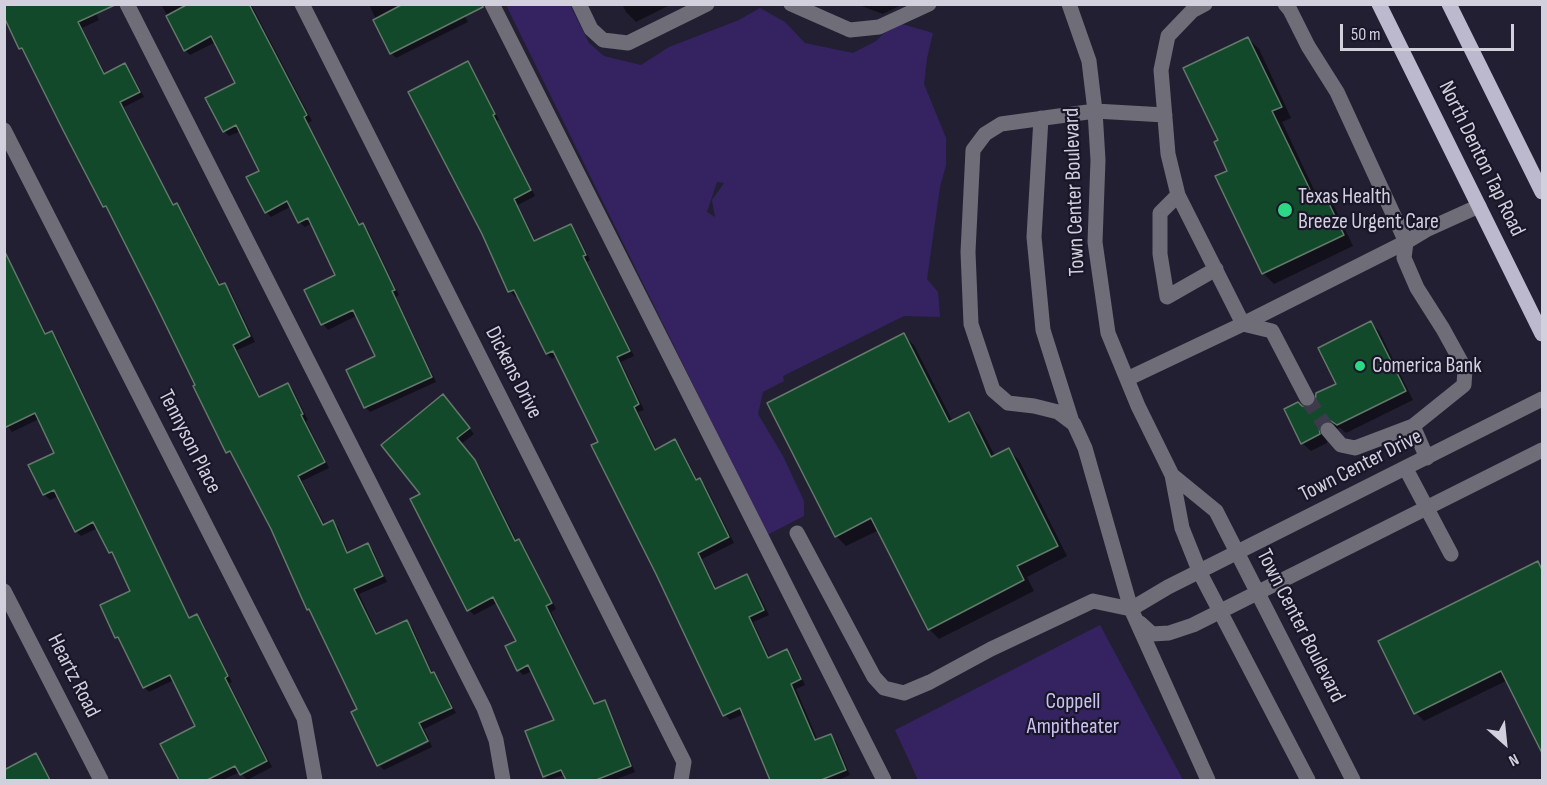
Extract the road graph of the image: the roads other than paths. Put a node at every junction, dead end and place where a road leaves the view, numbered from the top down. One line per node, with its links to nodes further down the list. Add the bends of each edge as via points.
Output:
1 (127, 4): 45 (street, via 484,708 496,740)
2 (302, 4): 46 (street, Dickens Drive, via 684,762)
3 (492, 4): 47 (street)
4 (579, 4): 5 (street, via 591,29 603,40 628,43)
5 (707, 4)
6 (791, 4): 7 (street, via 850,30 879,27)
7 (929, 4)
8 (1069, 4): 13 (street, Town Center Boulevard, via 1089,61)
9 (1205, 4): 14 (street, via 1192,10 1168,36 1161,70)
10 (1285, 4): 20 (street, via 1337,92)
11 (1379, 4): 19 (main road, North Denton Tap Road)
12 (1449, 4): 17 (main road, North Denton Tap Road)
13 (1095, 111): 14 (street); 15 (street); 24 (street, Town Center Boulevard, via 1095,242 1108,333)
14 (1165, 115): 18 (street, via 1168,154)
15 (1041, 118): 27 (street, via 1034,237 1041,319); 27 (street, via 1001,124 985,134 973,150 968,252 971,324 993,390 1008,403 1058,412)
16 (4, 130): 44 (street, Tennyson Place, via 304,718)
17 (1542, 192)
18 (1178, 195): 21 (street); 21 (street, via 1160,213 1160,254 1167,297)
19 (1479, 206): 20 (street); 23 (main road, North Denton Tap Road)
20 (1406, 242): 22 (street); 28 (street, via 1404,258 1417,288 1465,369 1464,385)
21 (1216, 269): 22 (street)
22 (1243, 324): 24 (street); 25 (street, via 1272,332)
23 (1542, 334)
24 (1127, 379): 33 (street, Town Center Boulevard)
25 (1307, 398)
26 (1542, 399): 31 (street, Town Center Drive)
27 (1071, 422): 41 (street, via 1085,448)
28 (1413, 426): 29 (street, via 1355,448 1341,445); 31 (street)
29 (1328, 430)
30 (1542, 450): 34 (street)
31 (1427, 458): 32 (street, Town Center Drive)
32 (1406, 469): 34 (street); 36 (street, Town Center Drive)
33 (1172, 475): 36 (street, Town Center Boulevard, via 1216,511); 38 (street, Town Center Boulevard, via 1182,528)
34 (1427, 508): 37 (street); 40 (street)
35 (797, 533): 41 (street, via 874,677 885,688 904,693 1093,601)
36 (1238, 554): 38 (street, Town Center Drive); 40 (street, Town Center Boulevard)
37 (1451, 554)
38 (1200, 573): 41 (street, Town Center Drive); 42 (street, Town Center Boulevard)
39 (4, 591): 43 (street, Heartz Road)
40 (1257, 593): 42 (street); 50 (street, Town Center Boulevard)
41 (1131, 609): 42 (street, via 1152,634 1190,627); 48 (street)
42 (1219, 612): 49 (street, Town Center Boulevard)
43 (101, 780)
44 (315, 780)
45 (503, 780)
46 (681, 780)
47 (884, 780)
48 (1209, 780)
49 (1308, 780)
50 (1353, 780)

